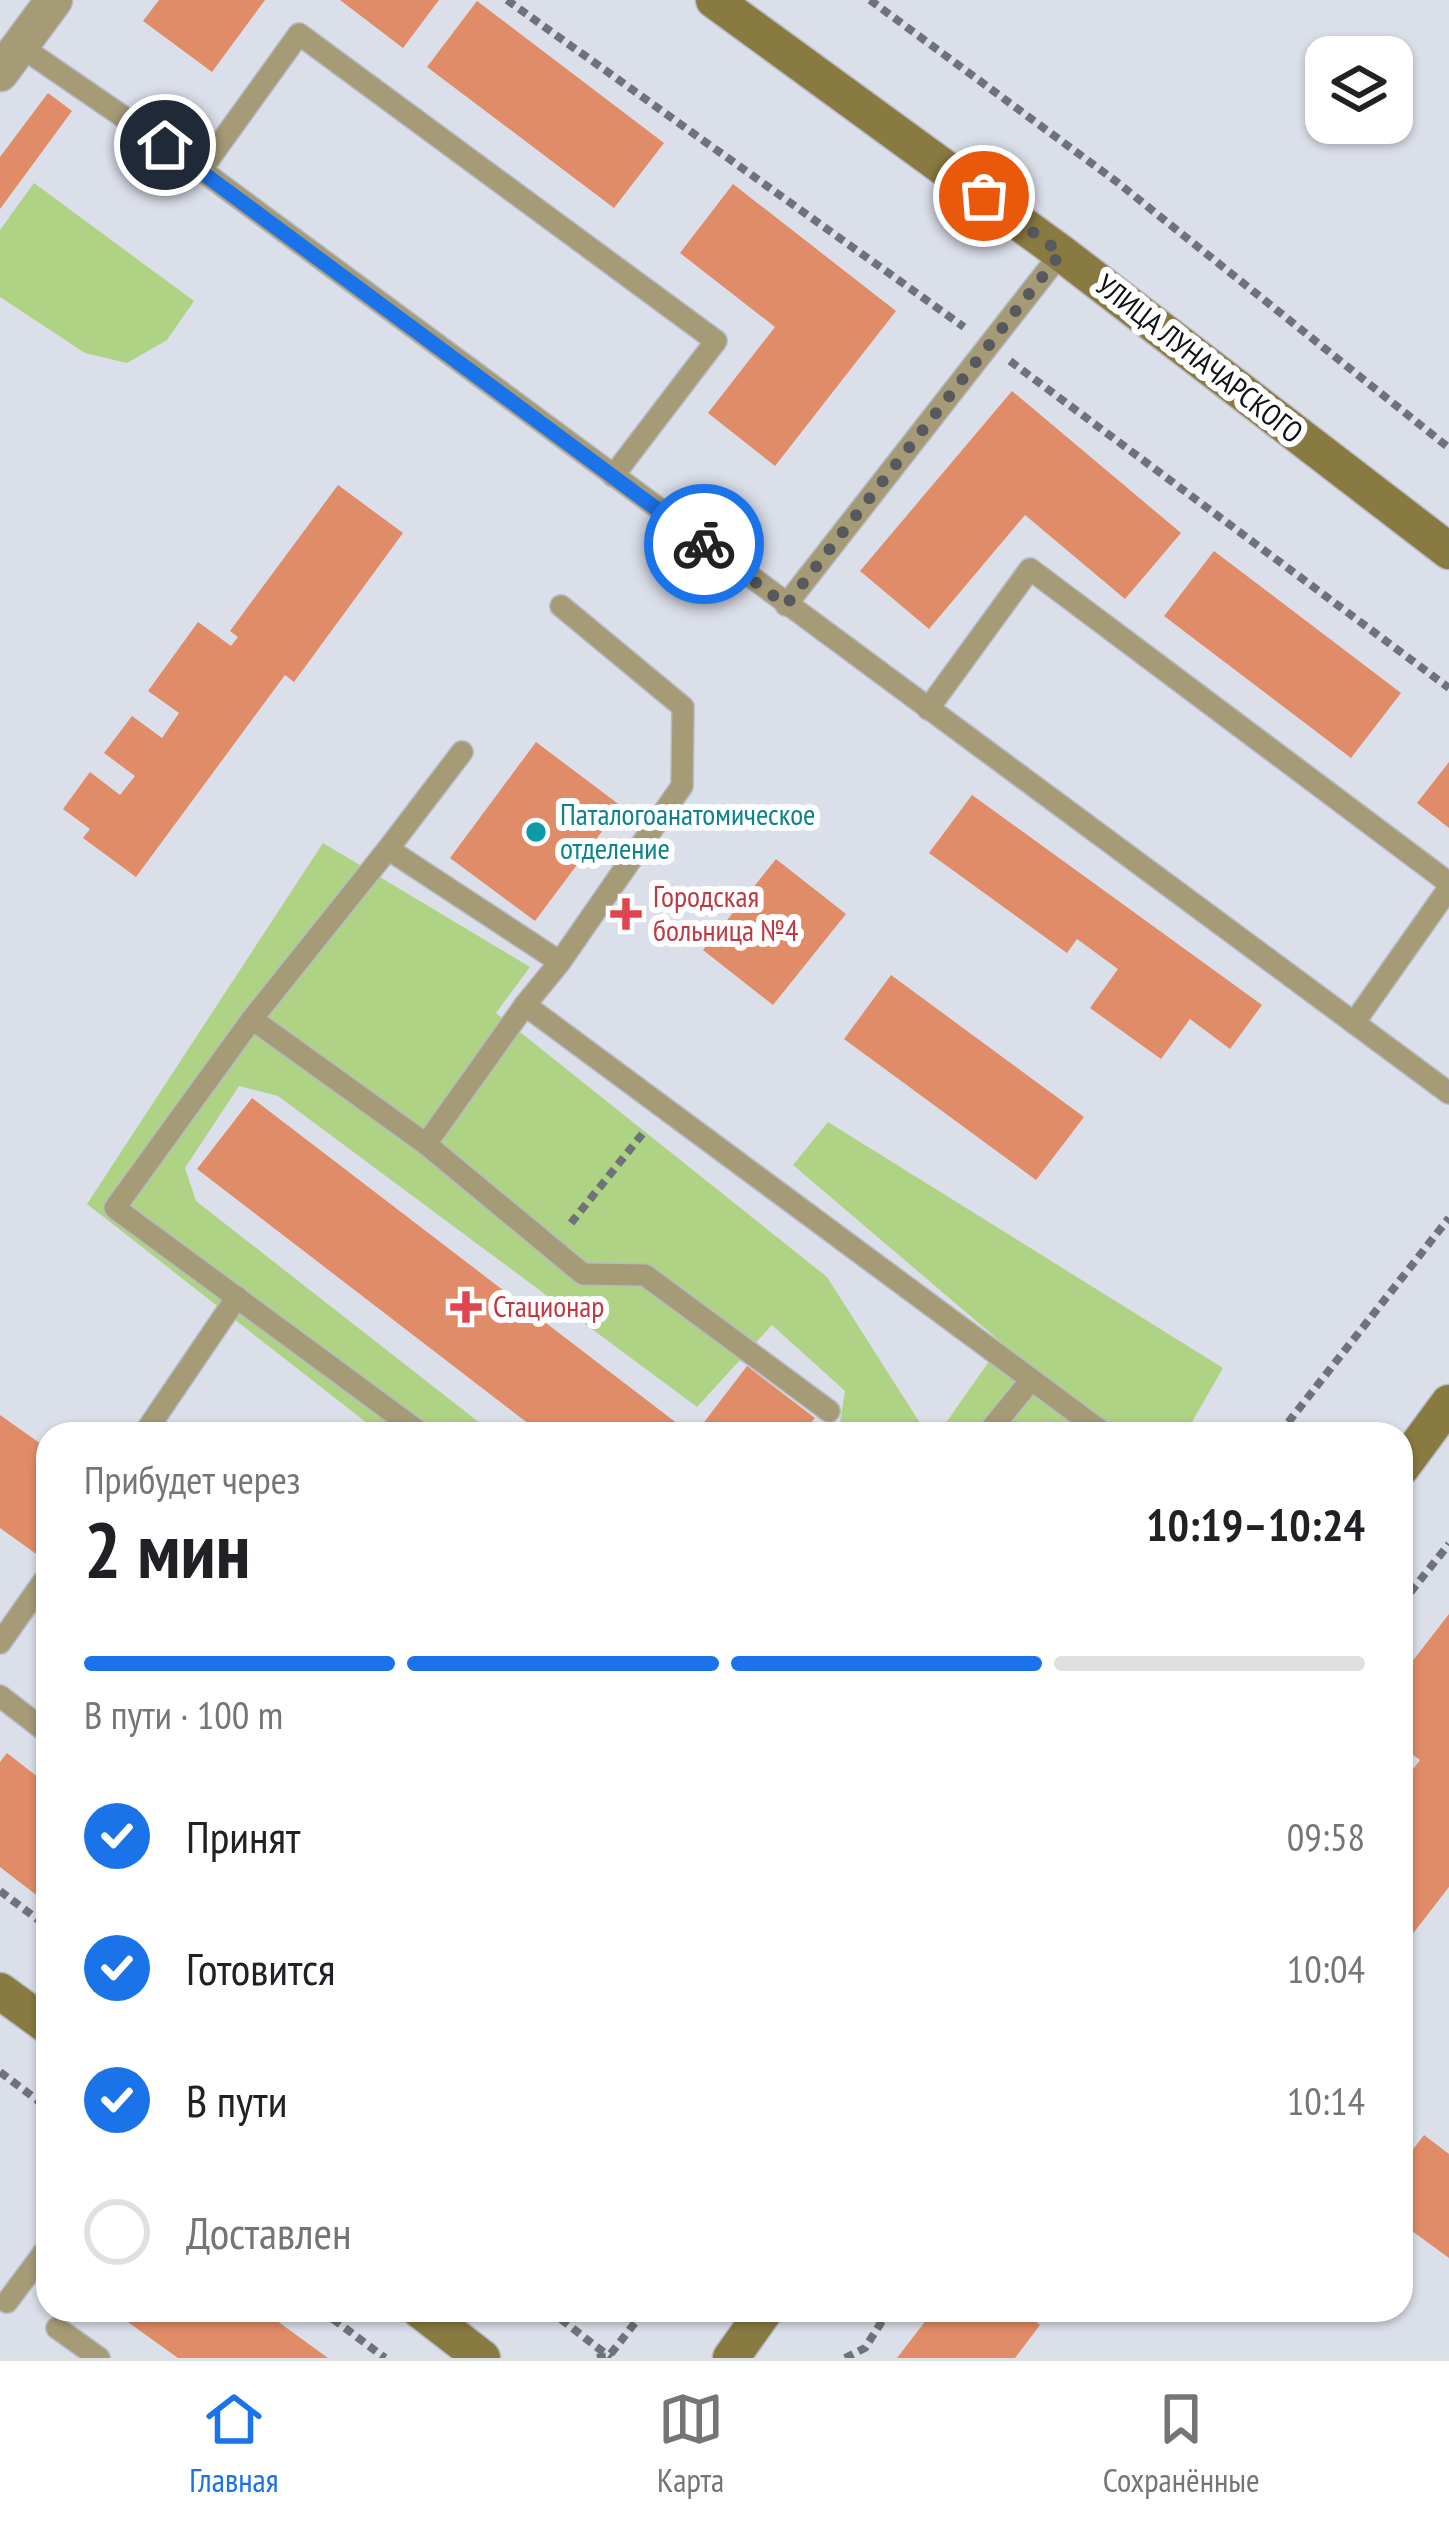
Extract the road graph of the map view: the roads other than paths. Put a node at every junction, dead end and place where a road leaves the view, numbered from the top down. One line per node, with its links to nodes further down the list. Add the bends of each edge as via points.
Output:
1 (54, 0): 3 (street)
2 (714, 0): 5 (main road, УЛИЦА ЛУНАЧАРСКОГО)
3 (10, 60): 4 (lane)
4 (201, 170): 6 (lane); 6 (lane, via 299,34 716,341)
5 (1061, 253): 7 (main road, УЛИЦА ЛУНАЧАРСКОГО); 8 (lane)
6 (613, 476): 8 (lane)
7 (1449, 550)
8 (786, 605): 10 (lane)
9 (561, 606): 14 (lane, via 683,706 682,786)
10 (928, 709): 13 (lane, via 1030,569); 17 (lane)
11 (462, 752): 12 (lane)
12 (388, 849): 14 (lane); 16 (lane)
13 (1449, 885): 17 (lane)
14 (560, 962): 15 (lane)
15 (525, 1005): 19 (lane); 21 (lane)
16 (252, 1019): 19 (lane); 20 (lane, via 115,1208)
17 (1354, 1023): 18 (lane)
18 (1449, 1093)
19 (426, 1144): 23 (lane, via 584,1274 645,1275)
20 (237, 1298): 24 (lane); 25 (lane)
21 (1031, 1380): 26 (lane); 27 (lane)
22 (1449, 1403): 28 (main road)
23 (829, 1411)
24 (151, 1422)
25 (406, 1422)
26 (997, 1422)
27 (1089, 1422)
28 (1413, 1452)
29 (36, 1592): 30 (lane)
30 (0, 1643)
31 (0, 1696): 32 (lane)
32 (36, 1724)
33 (0, 1991): 34 (main road)
34 (36, 2017)
35 (36, 2263): 36 (lane)
36 (7, 2302)
37 (436, 2322): 41 (main road)
38 (756, 2322): 42 (main road)
39 (57, 2329): 40 (lane)
40 (99, 2358)
41 (482, 2358)
42 (731, 2358)

